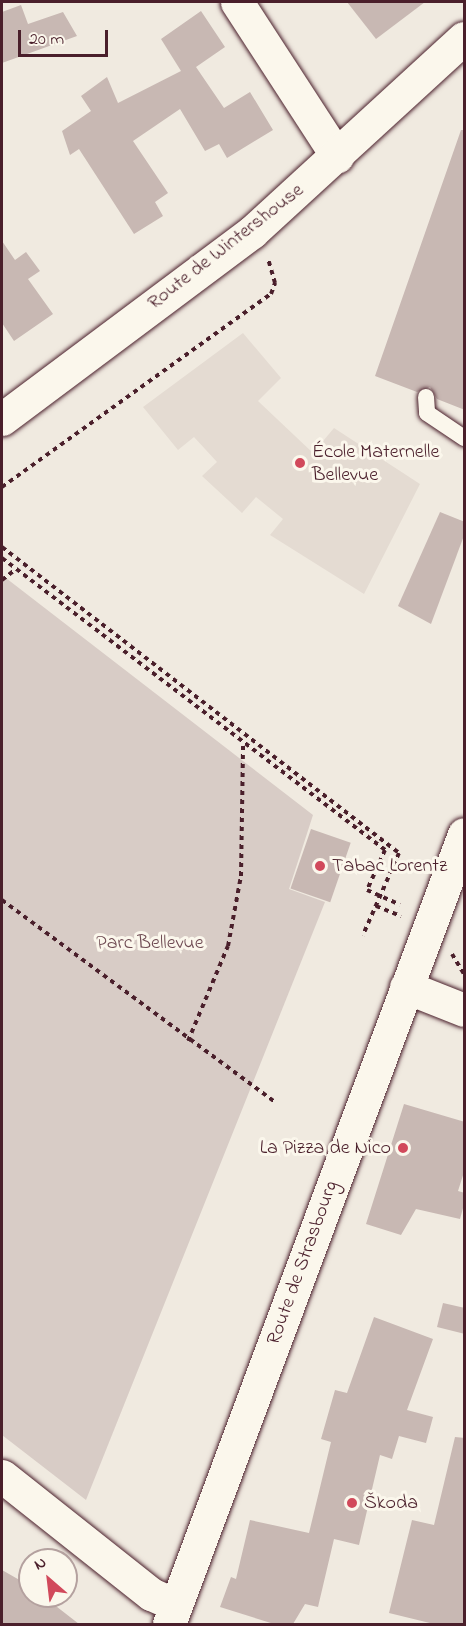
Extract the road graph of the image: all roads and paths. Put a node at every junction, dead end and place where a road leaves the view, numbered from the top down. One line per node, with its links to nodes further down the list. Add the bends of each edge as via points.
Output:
1 (237, 2): 3 (street)
2 (465, 38): 3 (street, Route de Wintershouse)
3 (337, 156): 6 (street, Route de Wintershouse, via 252,232)
4 (264, 254): 8 (path, via 275,283 271,294)
5 (426, 397): 7 (lane, via 427,413)
6 (2, 419)
7 (465, 438)
8 (2, 487)
9 (2, 547): 15 (path, via 399,853)
10 (2, 558): 11 (path)
11 (15, 570): 12 (path); 13 (path)
12 (2, 580)
13 (243, 746): 15 (path, via 385,850 367,890); 23 (path, via 241,876 232,923)
14 (465, 834): 21 (street, Route de Strasbourg)
15 (381, 897): 17 (path); 18 (path)
16 (2, 900): 23 (path)
17 (400, 905)
18 (376, 906): 19 (path); 20 (path)
19 (396, 914)
20 (363, 935)
21 (406, 987): 22 (street); 26 (street, Route de Strasbourg)
22 (465, 1010)
23 (188, 1041): 24 (path)
24 (275, 1102)
25 (2, 1476): 26 (street)
26 (172, 1615)

